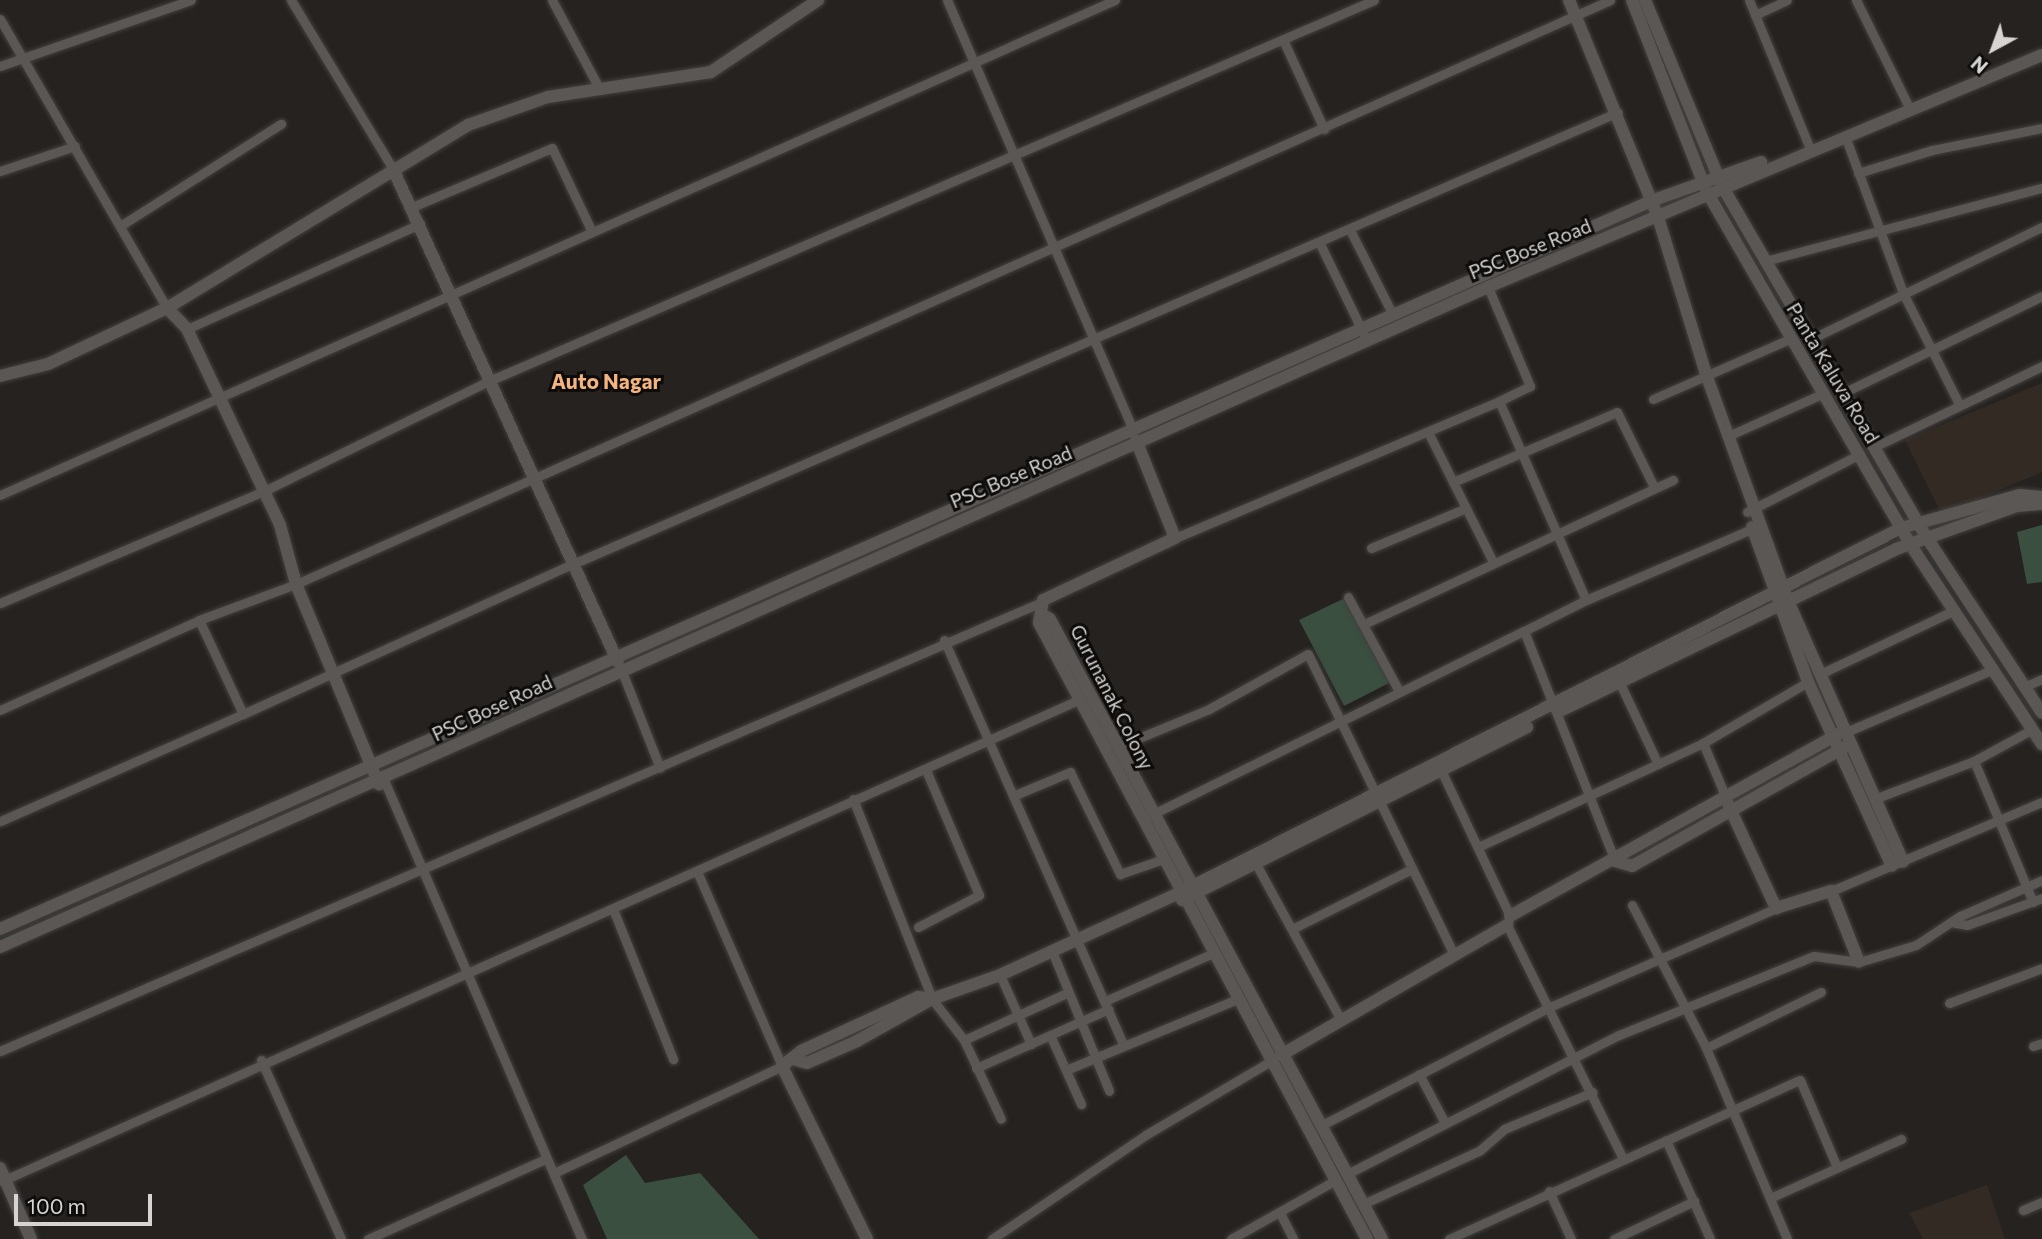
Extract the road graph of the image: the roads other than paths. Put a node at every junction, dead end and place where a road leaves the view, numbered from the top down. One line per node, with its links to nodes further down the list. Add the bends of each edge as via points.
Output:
1 (191, 0): 21 (street)
2 (292, 0): 34 (street)
3 (552, 0): 24 (street)
4 (818, 0): 24 (street, via 711,72)
5 (947, 0): 22 (street)
6 (1115, 0): 22 (street)
7 (1374, 0): 18 (street)
8 (1569, 0): 16 (street)
9 (1610, 0): 16 (street)
10 (1632, 0): 38 (street, Panta Kaluva Road)
11 (1645, 0): 37 (street, Panta Kaluva Road)
12 (1749, 0): 15 (street)
13 (1787, 0): 15 (street)
14 (1856, 0): 25 (street)
15 (1755, 15): 31 (street)
16 (1577, 16): 26 (street); 29 (street)
17 (0, 19): 21 (street)
18 (1284, 42): 29 (street); 33 (street)
19 (2042, 47): 25 (street, PSC Bose Road)
20 (2042, 55): 30 (street, PSC Bose Road)
21 (25, 58): 23 (street); 32 (street)
22 (975, 61): 33 (street); 48 (street)
23 (0, 66)
24 (598, 86): 34 (street, via 491,115)
25 (1908, 103): 31 (street, PSC Bose Road)
26 (1618, 112): 40 (street); 47 (street)
27 (281, 124): 44 (street)
28 (2042, 128): 36 (street, via 1932,150)
29 (1324, 129): 50 (street)
30 (1845, 136): 36 (street); 37 (street, PSC Bose Road)
31 (1808, 144): 37 (street, PSC Bose Road)
32 (75, 146): 35 (street); 44 (street)
33 (1012, 160): 50 (street); 68 (street)
34 (393, 169): 41 (street); 56 (street)
35 (0, 171)
36 (1858, 173): 46 (street)
37 (1720, 181): 38 (street, PSC Bose Road); 51 (street, Panta Kaluva Road)
38 (1705, 187): 40 (street, PSC Bose Road); 42 (street, PSC Bose Road); 61 (street, Panta Kaluva Road)
39 (2042, 188): 46 (street)
40 (1651, 201): 42 (street); 57 (street, PSC Bose Road)
41 (412, 207): 43 (street); 48 (street, via 552,148)
42 (1654, 219): 52 (street, PSC Bose Road); 67 (street)
43 (420, 224): 54 (street); 59 (street)
44 (120, 226): 56 (street)
45 (2042, 227): 53 (street)
46 (1876, 229): 51 (street); 53 (street)
47 (1350, 230): 49 (street); 57 (street)
48 (592, 232): 54 (street)
49 (1321, 244): 58 (street); 63 (street)
50 (1051, 252): 63 (street); 82 (street)
51 (1765, 261): 60 (street, Panta Kaluva Road)
52 (1488, 287): 62 (street, PSC Bose Road); 73 (street, via 1530,386)
53 (1903, 293): 60 (street); 64 (street)
54 (452, 294): 68 (street); 72 (street)
55 (2042, 296): 64 (street)
56 (167, 307): 59 (street); 66 (street, via 48,363)
57 (1394, 315): 58 (street, PSC Bose Road)
58 (1360, 328): 62 (street); 75 (street, PSC Bose Road)
59 (187, 329): 72 (street)
60 (1811, 339): 69 (street, Panta Kaluva Road)
61 (1790, 340): 67 (street); 70 (street, Panta Kaluva Road)
62 (1367, 341): 78 (street, PSC Bose Road)
63 (1091, 344): 75 (street); 101 (street)
64 (1931, 351): 69 (street); 74 (street)
65 (2042, 366): 74 (street)
66 (0, 376)
67 (1704, 379): 71 (street); 77 (street); 91 (street)
68 (491, 380): 82 (street); 86 (street)
69 (1843, 393): 79 (street, Panta Kaluva Road)
70 (1822, 394): 77 (street); 81 (street, Panta Kaluva Road)
71 (1653, 399)
72 (220, 400): 86 (street); 87 (street)
73 (1499, 401): 76 (street); 80 (street)
74 (1959, 404): 79 (street)
75 (1133, 430): 78 (street); 114 (street, PSC Bose Road)
76 (1428, 432): 84 (street); 96 (street)
77 (1728, 436): 91 (street)
78 (1138, 445): 96 (street); 115 (street, PSC Bose Road)
79 (1874, 447): 92 (street, Panta Kaluva Road)
80 (1522, 452): 84 (street); 85 (street, via 1617,412); 95 (street)
81 (1860, 454): 91 (street); 94 (street, Panta Kaluva Road)
82 (536, 477): 101 (street); 102 (street)
83 (1673, 480): 85 (street)
84 (1453, 481): 90 (street)
85 (1654, 487): 95 (street)
86 (264, 491): 102 (street); 106 (street)
87 (0, 495)
88 (2042, 497): 92 (street, via 2020,495)
89 (2042, 504): 97 (street, via 2017,506)
90 (1466, 508): 99 (street); 100 (street)
91 (1751, 510): 93 (street)
92 (1919, 523): 94 (street); 97 (street, Panta Kaluva Road)
93 (1756, 527): 103 (street); 105 (street)
94 (1901, 528): 98 (street, Panta Kaluva Road); 103 (street)
95 (1556, 531): 100 (street); 105 (street)
96 (1175, 538): 108 (street)
97 (1927, 538): 98 (street); 122 (street, Panta Kaluva Road)
98 (1910, 544): 107 (street); 109 (street, Panta Kaluva Road)
99 (1371, 548)
100 (1493, 562): 111 (street)
101 (575, 563): 114 (street); 117 (street)
102 (296, 584): 110 (street); 117 (street)
103 (1778, 587): 107 (street); 119 (street)
104 (1349, 597): 111 (street)
105 (1586, 600): 112 (street)
106 (0, 603)
107 (1783, 603): 118 (street); 119 (street); 121 (street)
108 (1040, 608): 113 (street); 124 (street, Gurunanak Colony, via 1040,624); 135 (street, Gurunanak Colony)
109 (1955, 610): 116 (street, Panta Kaluva Road); 118 (street)
110 (199, 620): 126 (street); 128 (street)
111 (1364, 624): 123 (street)
112 (1524, 631): 123 (street); 125 (street)
113 (944, 640): 132 (street); 141 (street)
114 (615, 656): 115 (street); 139 (street, PSC Bose Road)
115 (621, 669): 141 (street); 143 (street, PSC Bose Road)
116 (1994, 669): 130 (street, Panta Kaluva Road); 131 (street)
117 (333, 671): 128 (street); 139 (street)
118 (1820, 674): 131 (street)
119 (1618, 678): 125 (street); 138 (street)
120 (2042, 680): 122 (street)
121 (1808, 681): 131 (street); 133 (street)
122 (2026, 686): 127 (street, Panta Kaluva Road)
123 (1399, 691): 129 (street)
124 (1076, 701): 132 (street); 155 (street, Gurunanak Colony)
125 (1553, 709): 140 (street); 144 (street)
126 (0, 710)
127 (2042, 713)
128 (243, 715): 152 (street)
129 (1342, 719): 135 (street, via 1308,654 1209,709); 146 (street); 151 (street)
130 (2033, 729): 134 (street, Panta Kaluva Road); 137 (street)
131 (1839, 734): 136 (street); 150 (street)
132 (992, 743): 142 (street); 145 (street)
133 (1703, 743): 138 (street); 150 (street)
134 (2042, 744)
135 (1116, 747): 151 (street, Gurunanak Colony)
136 (1845, 747): 148 (street); 150 (street); 158 (street)
137 (1974, 761): 148 (street); 153 (street)
138 (1658, 764): 144 (street)
139 (370, 765): 143 (street); 173 (street, PSC Bose Road)
140 (1439, 767): 146 (street); 154 (street)
141 (660, 768): 159 (street)
142 (926, 770): 147 (street); 172 (street, via 979,895)
143 (382, 782): 159 (street); 176 (street, PSC Bose Road)
144 (1589, 792): 154 (street); 156 (street)
145 (1015, 795): 155 (street, via 1070,772 1120,874); 175 (street)
146 (1375, 798): 157 (street); 160 (street); 165 (street)
147 (853, 799): 161 (street); 187 (street)
148 (1874, 799): 158 (street)
149 (2042, 802): 153 (street)
150 (1728, 804): 156 (street, via 1632,866); 168 (street)
151 (1151, 815): 165 (street, Gurunanak Colony)
152 (0, 821)
153 (2001, 824): 158 (street); 163 (street)
154 (1478, 848): 170 (street)
155 (1161, 860): 165 (street, Gurunanak Colony)
156 (1615, 861): 170 (street)
157 (1256, 864): 165 (street); 174 (street)
158 (1897, 864): 164 (street)
159 (425, 869): 183 (street); 201 (street)
160 (1410, 870): 174 (street); 178 (street)
161 (696, 871): 169 (street); 208 (street)
162 (2042, 880): 163 (street)
163 (2026, 886): 166 (street); 171 (street)
164 (1831, 891): 168 (street); 181 (street)
165 (1185, 894): 175 (street); 179 (street, Gurunanak Colony); 202 (street, Gurunanak Colony)
166 (2037, 900): 171 (street, via 1967,925)
167 (1632, 905): 180 (street)
168 (1776, 908): 180 (street)
169 (613, 909): 183 (street); 205 (street)
170 (1509, 920): 178 (street); 191 (street)
171 (1955, 923): 181 (street, via 1916,945)
172 (918, 927)
173 (0, 929)
174 (1292, 929): 194 (street)
175 (1079, 939): 177 (street); 190 (street)
176 (0, 947)
177 (1052, 951): 184 (street); 185 (street)
178 (1453, 952): 194 (street)
179 (1211, 954): 188 (street, Gurunanak Colony); 190 (street)
180 (1655, 959): 191 (street); 192 (street)
181 (1859, 962): 192 (street, via 1815,956)
182 (2042, 968): 189 (street)
183 (466, 975): 206 (street); 222 (street)
184 (1000, 975): 187 (street); 193 (street)
185 (1069, 992): 193 (street); 195 (street)
186 (1821, 992): 200 (street)
187 (932, 999): 197 (street); 208 (street, via 918,997 837,1032)
188 (1236, 999): 199 (street, via 1128,1048); 207 (street, Gurunanak Colony)
189 (1949, 1003)
190 (1107, 1005): 195 (street); 199 (street)
191 (1552, 1006): 204 (street); 211 (street)
192 (1685, 1012): 200 (street); 204 (street)
193 (1018, 1015): 197 (street); 198 (street)
194 (1341, 1020): 202 (street)
195 (1081, 1022): 196 (street); 203 (street)
196 (1050, 1035): 198 (street); 210 (street)
197 (964, 1040): 209 (street)
198 (1031, 1044): 209 (street)
199 (1123, 1044): 203 (street)
200 (1706, 1048): 215 (street)
201 (0, 1051)
202 (1281, 1055): 218 (street, Gurunanak Colony)
203 (1095, 1056): 210 (street); 212 (street)
204 (1577, 1057): 213 (street); 217 (street)
205 (673, 1059)
206 (261, 1060): 226 (street); 236 (street)
207 (1269, 1062): 227 (street, Gurunanak Colony); 240 (street, via 1147,1134)
208 (782, 1066): 225 (street); 239 (street)
209 (976, 1068): 216 (street)
210 (1066, 1070): 214 (street)
211 (1419, 1074): 217 (street); 218 (street)
212 (1109, 1091)
213 (1593, 1092): 221 (street); 232 (street, via 1504,1129 1479,1152)
214 (1082, 1104)
215 (1731, 1107): 220 (street); 223 (street, via 1800,1080); 229 (street)
216 (1001, 1119)
217 (1445, 1123): 224 (street)
218 (1322, 1125): 224 (street, Gurunanak Colony)
219 (1901, 1139): 223 (street)
220 (1666, 1140): 221 (street); 230 (street)
221 (1622, 1157): 228 (street)
222 (545, 1159): 225 (street); 237 (street)
223 (1837, 1167): 229 (street)
224 (1345, 1170): 227 (street); 232 (street, Gurunanak Colony)
225 (554, 1173): 238 (street)
226 (2, 1177): 235 (street)
227 (1331, 1177): 234 (street); 243 (street, Gurunanak Colony)
228 (1549, 1191): 245 (street); 246 (street)
229 (1770, 1198): 249 (street)
230 (1694, 1201): 247 (street); 248 (street)
231 (2042, 1202): 233 (street)
232 (1363, 1204): 244 (street, Gurunanak Colony)
233 (2023, 1210)
234 (1280, 1213): 241 (street); 242 (street)
235 (32, 1239)
236 (341, 1239)
237 (368, 1239)
238 (582, 1239)
239 (867, 1239)
240 (992, 1239)
241 (1231, 1239)
242 (1293, 1239)
243 (1367, 1239)
244 (1382, 1239)
245 (1449, 1239)
246 (1572, 1239)
247 (1614, 1239)
248 (1710, 1239)
249 (1787, 1239)

